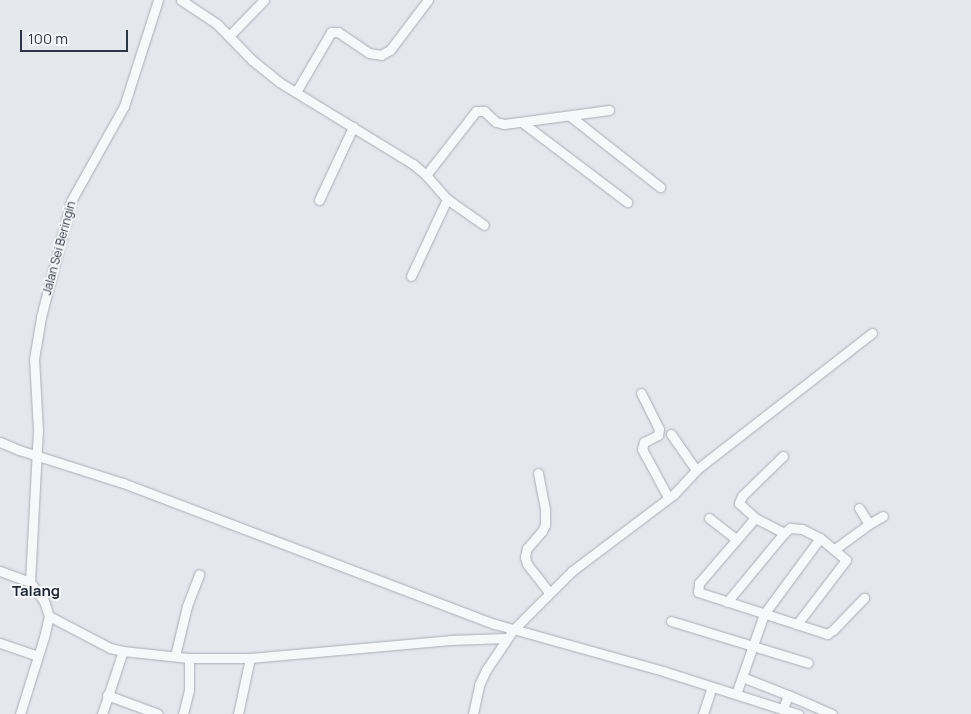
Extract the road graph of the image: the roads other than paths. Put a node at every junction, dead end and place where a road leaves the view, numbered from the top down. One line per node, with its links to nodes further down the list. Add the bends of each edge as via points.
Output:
1 (158, 0): 22 (street, Jalan Sei Beringin, via 124,106 75,193 66,216 34,351)
2 (181, 0): 5 (street)
3 (264, 0): 5 (street)
4 (428, 0): 6 (street, via 390,50 381,56 369,53 338,32 332,32)
5 (230, 35): 6 (street, via 264,71)
6 (296, 92): 10 (street)
7 (610, 110): 8 (street)
8 (570, 116): 9 (street); 12 (street)
9 (523, 123): 11 (street, via 501,124 484,111 476,111); 15 (street)
10 (353, 127): 11 (street); 14 (street)
11 (426, 175): 13 (street)
12 (660, 187)
13 (447, 199): 16 (street); 17 (street)
14 (319, 200)
15 (627, 202)
16 (484, 225)
17 (411, 276)
18 (872, 333): 24 (street)
19 (641, 393): 26 (street, via 659,429 658,435 644,442 642,449)
20 (671, 434): 24 (street)
21 (0, 442): 22 (street)
22 (36, 454): 38 (street, Jalan Sei Beringin); 46 (street, via 123,483)
23 (783, 456): 30 (street, via 740,499 741,505)
24 (696, 470): 26 (street)
25 (538, 473): 39 (street, via 545,525 527,548 525,557)
26 (668, 497): 39 (street)
27 (859, 508): 31 (street)
28 (883, 516): 31 (street)
29 (709, 518): 33 (street)
30 (756, 518): 32 (street); 33 (street)
31 (869, 524): 35 (street)
32 (784, 533): 34 (street, via 795,527); 41 (street)
33 (736, 538): 41 (street, via 697,589 702,595)
34 (820, 538): 35 (street); 42 (street)
35 (835, 548): 45 (street, via 846,562)
36 (0, 571): 38 (street)
37 (199, 574): 52 (street, via 189,598)
38 (30, 582): 43 (street, via 44,601)
39 (549, 592): 46 (street)
40 (864, 598): 45 (street, via 830,633)
41 (727, 602): 42 (street)
42 (764, 614): 45 (street); 49 (street)
43 (49, 616): 50 (street, via 96,642); 51 (street)
44 (671, 621): 49 (street)
45 (797, 624)
46 (513, 630): 47 (street); 57 (street, via 608,654)
47 (507, 638): 54 (street); 67 (street, via 479,685)
48 (0, 643): 51 (street)
49 (752, 646): 55 (street); 56 (street)
50 (124, 651): 52 (street); 59 (street)
51 (38, 656): 62 (street)
52 (175, 656): 53 (street)
53 (189, 658): 54 (street); 65 (street)
54 (250, 658): 66 (street)
55 (808, 663)
56 (742, 678): 58 (street); 60 (street)
57 (712, 687): 58 (street); 68 (street)
58 (736, 694): 61 (street)
59 (107, 695): 63 (street); 64 (street)
60 (788, 695): 61 (street); 70 (street)
61 (783, 709): 69 (street)
62 (20, 714)
63 (102, 714)
64 (158, 714)
65 (183, 714)
66 (238, 714)
67 (473, 714)
68 (703, 714)
69 (798, 714)
70 (832, 714)

